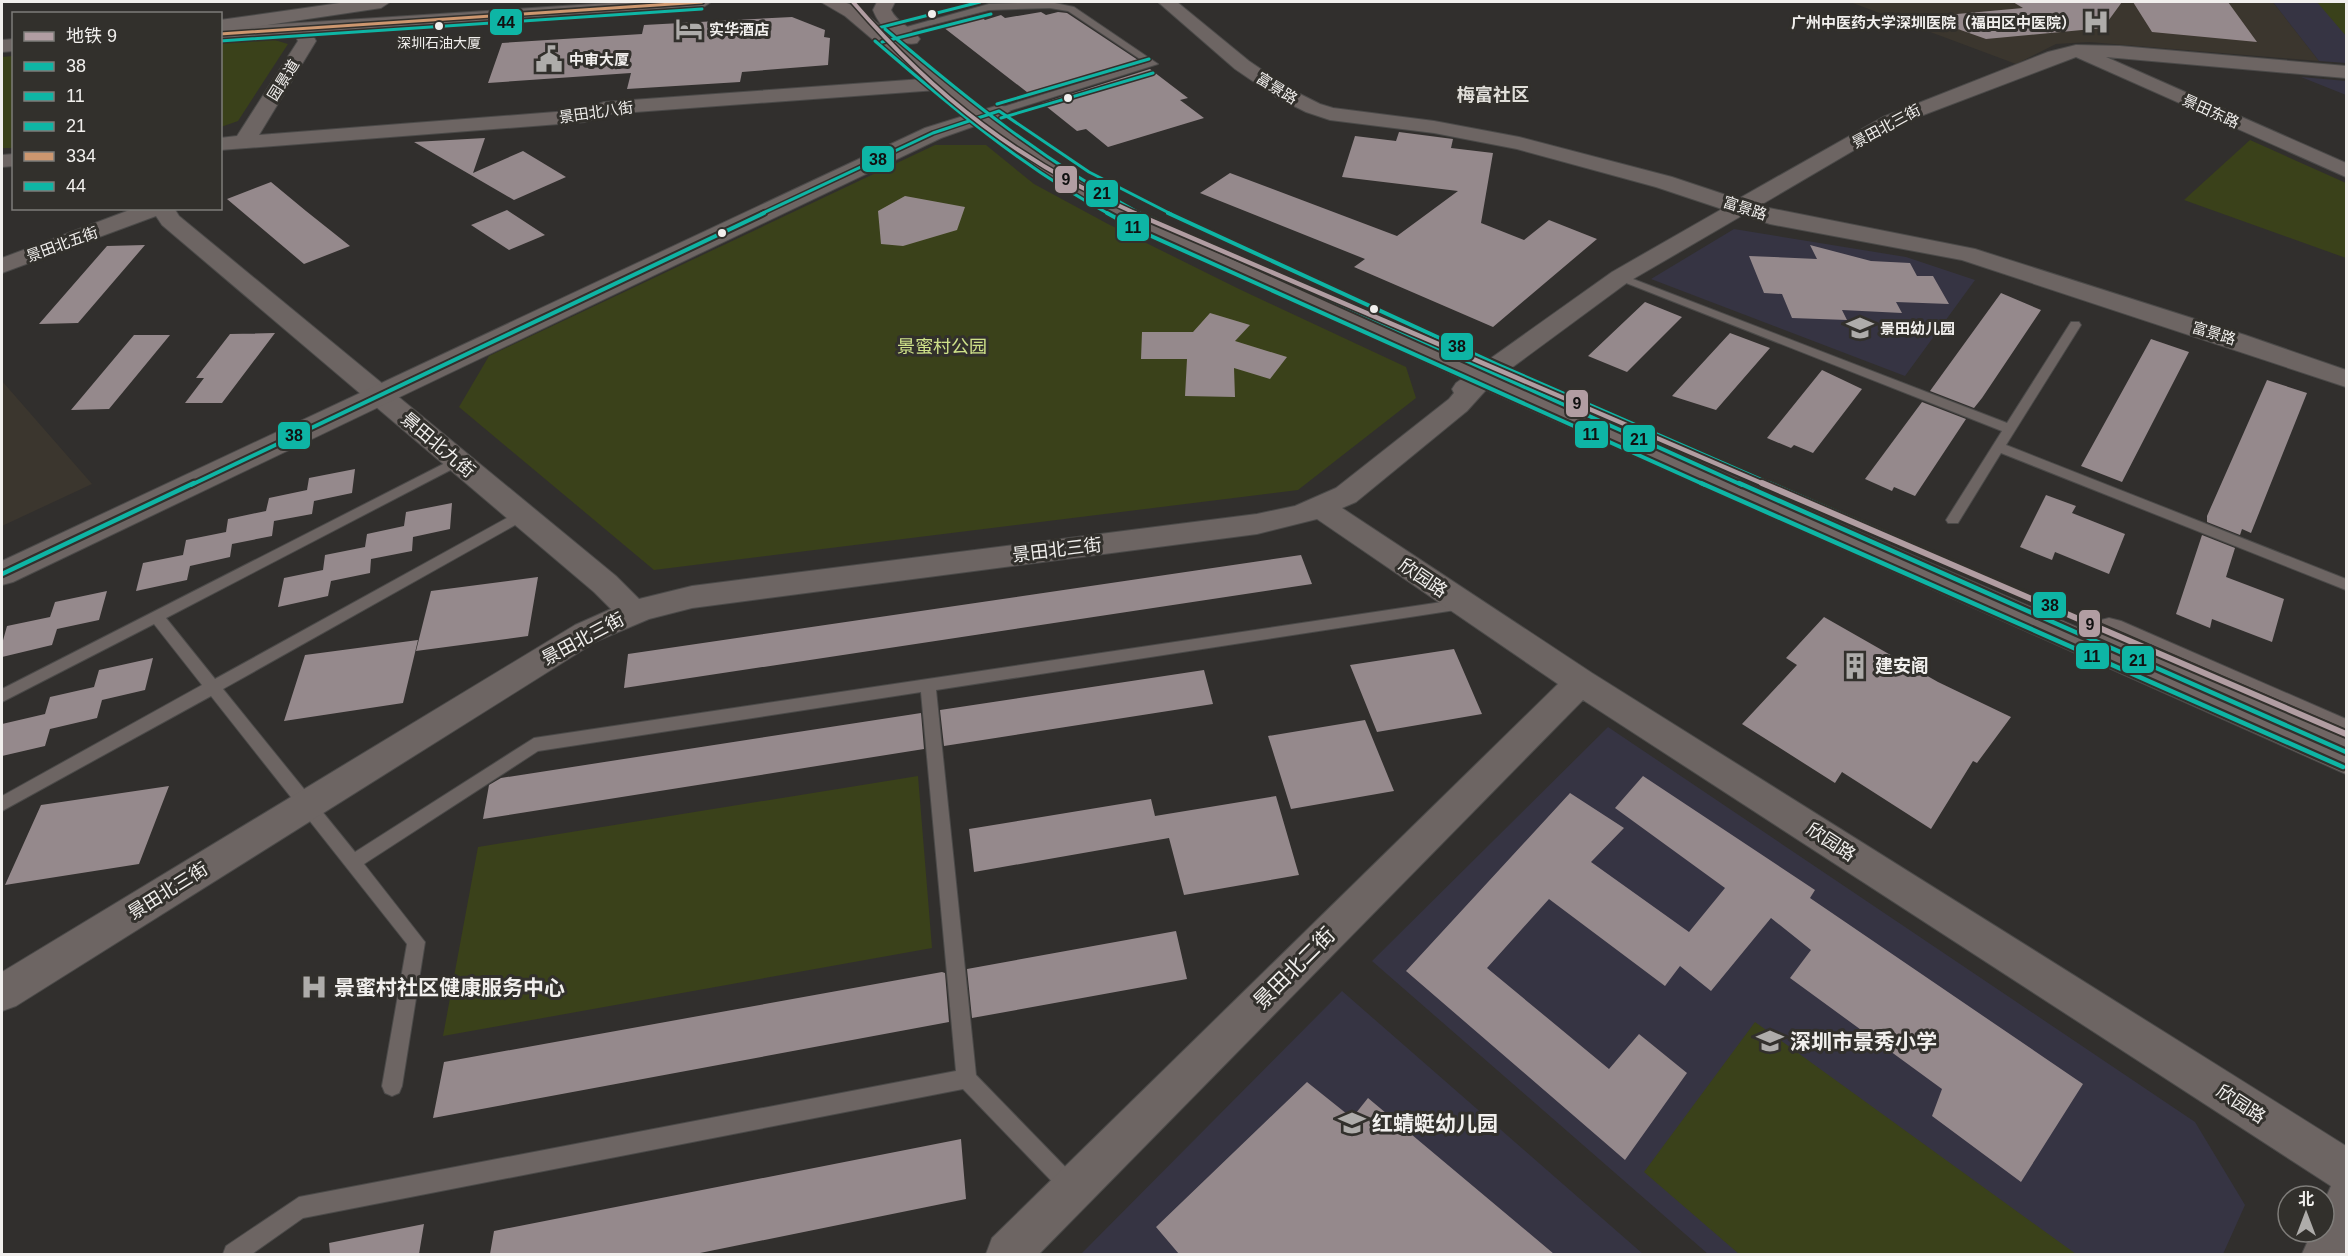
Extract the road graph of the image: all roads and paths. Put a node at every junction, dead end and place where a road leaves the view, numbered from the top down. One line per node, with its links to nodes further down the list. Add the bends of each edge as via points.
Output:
1 (381, 2): 6 (highway)
2 (702, 2): 7 (street)
3 (830, 2): 8 (main road)
4 (886, 2): 8 (main road, via 882,10)
5 (1167, 2): 17 (street, 富景路, via 1242,65 1313,108 1330,114 1465,132 1539,147)
6 (222, 26)
7 (285, 30): 9 (street); 14 (street, 园景道, via 302,32 307,41)
8 (889, 33): 12 (main road); 13 (main road); 13 (lane, via 989,7 1050,5 1071,9 1153,64)
9 (222, 34)
10 (2076, 51): 11 (street, 景田北三街, via 2120,51); 16 (street, 景田东路); 17 (street, 景田北三街, via 1890,121)
11 (2346, 72)
12 (937, 84): 13 (main road); 14 (street, 景田北八街, via 604,108 585,116)
13 (988, 113): 23 (main road, via 1079,189 1143,224); 25 (street, via 933,133)
14 (244, 142): 15 (street, 景田北八街)
15 (222, 144)
16 (2346, 171)
17 (1740, 208): 21 (street, 景田北三街); 24 (street, 富景路, via 1994,262)
18 (152, 210): 20 (street, 景田北五街)
19 (164, 210): 25 (street, 景田北九街, via 170,220)
20 (2, 266)
21 (1620, 277): 23 (street, 景田北三街); 26 (lane)
22 (2075, 325): 26 (lane)
23 (1491, 371): 29 (street, 景田北三街, via 1458,405 1352,490); 41 (main road); 42 (main road)
24 (2346, 379)
25 (378, 395): 28 (street, 景田北九街); 32 (street)
26 (2010, 429): 27 (lane)
27 (1998, 447): 31 (lane); 33 (lane)
28 (457, 460): 30 (street, 景田北九街); 36 (lane)
29 (1320, 506): 34 (street, 欣园路); 35 (street, 景田北三街, via 1257,524 692,597)
30 (521, 516): 35 (street, 景田北九街, via 605,584); 39 (lane)
31 (1953, 520)
32 (2, 574)
33 (2346, 585)
34 (1462, 604): 37 (street, 欣园路); 38 (lane)
35 (633, 613): 44 (street, 景田北三街, via 586,633)
36 (156, 616): 39 (lane); 40 (lane)
37 (1580, 682): 49 (street, 欣园路); 50 (street, 景田北二街)
38 (928, 685): 45 (lane, via 534,745); 47 (lane)
39 (213, 687): 43 (lane); 44 (lane)
40 (2, 696)
41 (2346, 734)
42 (2346, 760)
43 (2, 804)
44 (307, 805): 45 (lane); 46 (street, 景田北三街)
45 (352, 863): 48 (lane, via 416,942)
46 (2, 993)
47 (967, 1079): 50 (lane); 52 (lane, via 299,1208)
48 (392, 1086)
49 (2346, 1171)
50 (1073, 1189): 53 (street, 景田北二街)
51 (2346, 1202): 54 (street)
52 (234, 1254)
53 (1008, 1254)
54 (2325, 1254)

